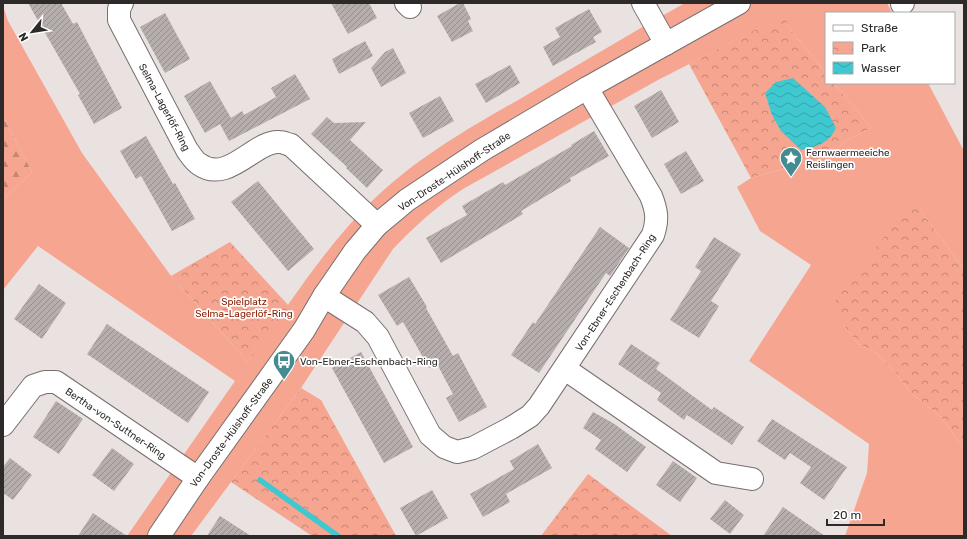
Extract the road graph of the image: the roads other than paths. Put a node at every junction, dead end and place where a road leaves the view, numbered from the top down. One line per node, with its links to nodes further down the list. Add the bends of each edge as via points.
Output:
1 (122, 3): 6 (street, Selma-Lagerlöf-Ring, via 119,20 187,150 199,164 212,169 226,168 264,146 278,141 291,145)
2 (643, 3): 4 (street)
3 (739, 3): 4 (street, Von-Droste-Hülshoff-Straße)
4 (666, 44): 5 (street, Von-Droste-Hülshoff-Straße)
5 (587, 88): 6 (street, Von-Droste-Hülshoff-Straße, via 482,150 407,200); 8 (street, Von-Ebner-Eschenbach-Ring, via 651,196 657,211 657,224 653,235)
6 (377, 225): 7 (street, Von-Droste-Hülshoff-Straße, via 355,251)
7 (324, 296): 8 (street, Von-Ebner-Eschenbach-Ring, via 370,327 378,337 430,435 457,452 473,448 530,416); 10 (street, Von-Droste-Hülshoff-Straße, via 282,362)
8 (564, 369): 11 (street, via 716,473)
9 (3, 425): 10 (street, Bertha-von-Suttner-Ring, via 33,386 56,382)
10 (198, 478): 12 (street, Von-Droste-Hülshoff-Straße)
11 (752, 480)
12 (158, 536)

